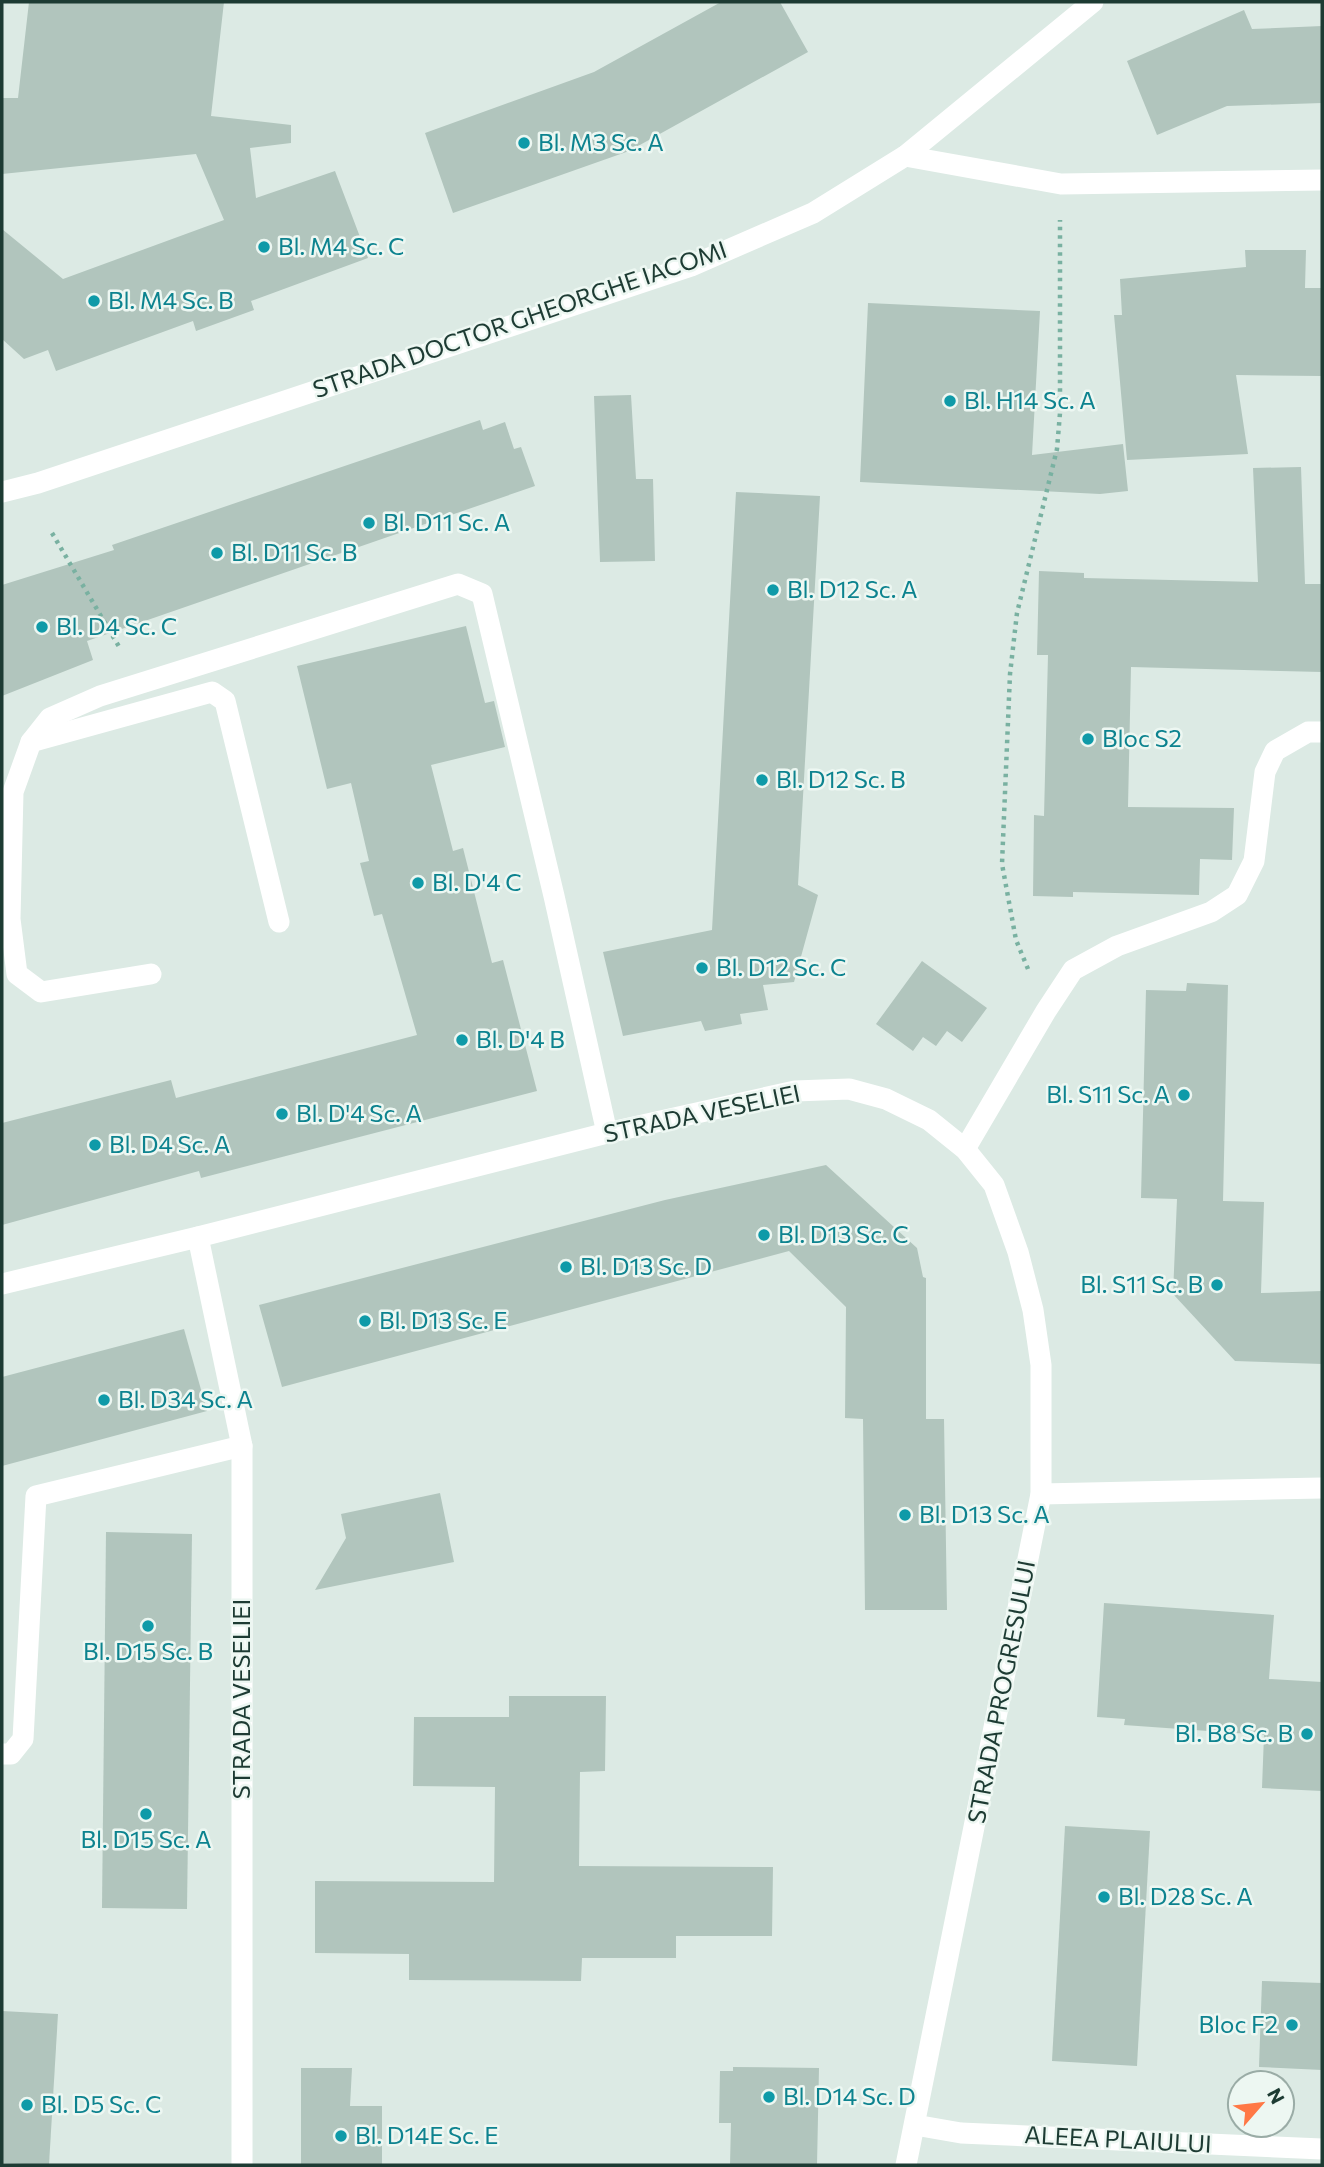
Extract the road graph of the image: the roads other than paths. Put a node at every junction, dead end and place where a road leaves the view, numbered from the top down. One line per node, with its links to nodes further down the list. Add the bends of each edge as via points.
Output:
1 (1093, 2): 2 (street, STRADA DOCTOR GHEORGHE IACOMI)
2 (905, 156): 3 (street, via 1060,184); 4 (street, STRADA DOCTOR GHEORGHE IACOMI, via 813,214 691,266)
3 (1322, 180)
4 (2, 492)
5 (1322, 732): 10 (street, via 1308,732 1275,751 1265,772 1254,861 1237,895 1211,912 1117,946 1073,970)
6 (30, 742): 7 (street, via 212,691 225,701); 8 (street, via 13,792 10,919 17,974 41,992); 9 (street, via 50,718 100,696 458,584 482,594)
7 (279, 922)
8 (151, 974)
9 (607, 1133): 10 (street, STRADA VESELIEI, via 795,1091 849,1089 886,1099 929,1120); 11 (street, STRADA VESELIEI)
10 (965, 1149): 15 (street, STRADA VESELIEI, via 994,1185 1033,1310 1041,1365)
11 (198, 1237): 12 (street, STRADA VESELIEI); 13 (street, STRADA VESELIEI)
12 (2, 1284)
13 (242, 1446): 16 (street, via 36,1496 23,1739 11,1754); 19 (street, STRADA VESELIEI)
14 (1322, 1488): 15 (street)
15 (1041, 1494): 17 (street, STRADA PROGRESULUI)
16 (2, 1754)
17 (915, 2125): 18 (street, ALEEA PLAIULUI, via 961,2133); 20 (street, STRADA PROGRESULUI)
18 (1322, 2149)
19 (242, 2165)
20 (906, 2165)

